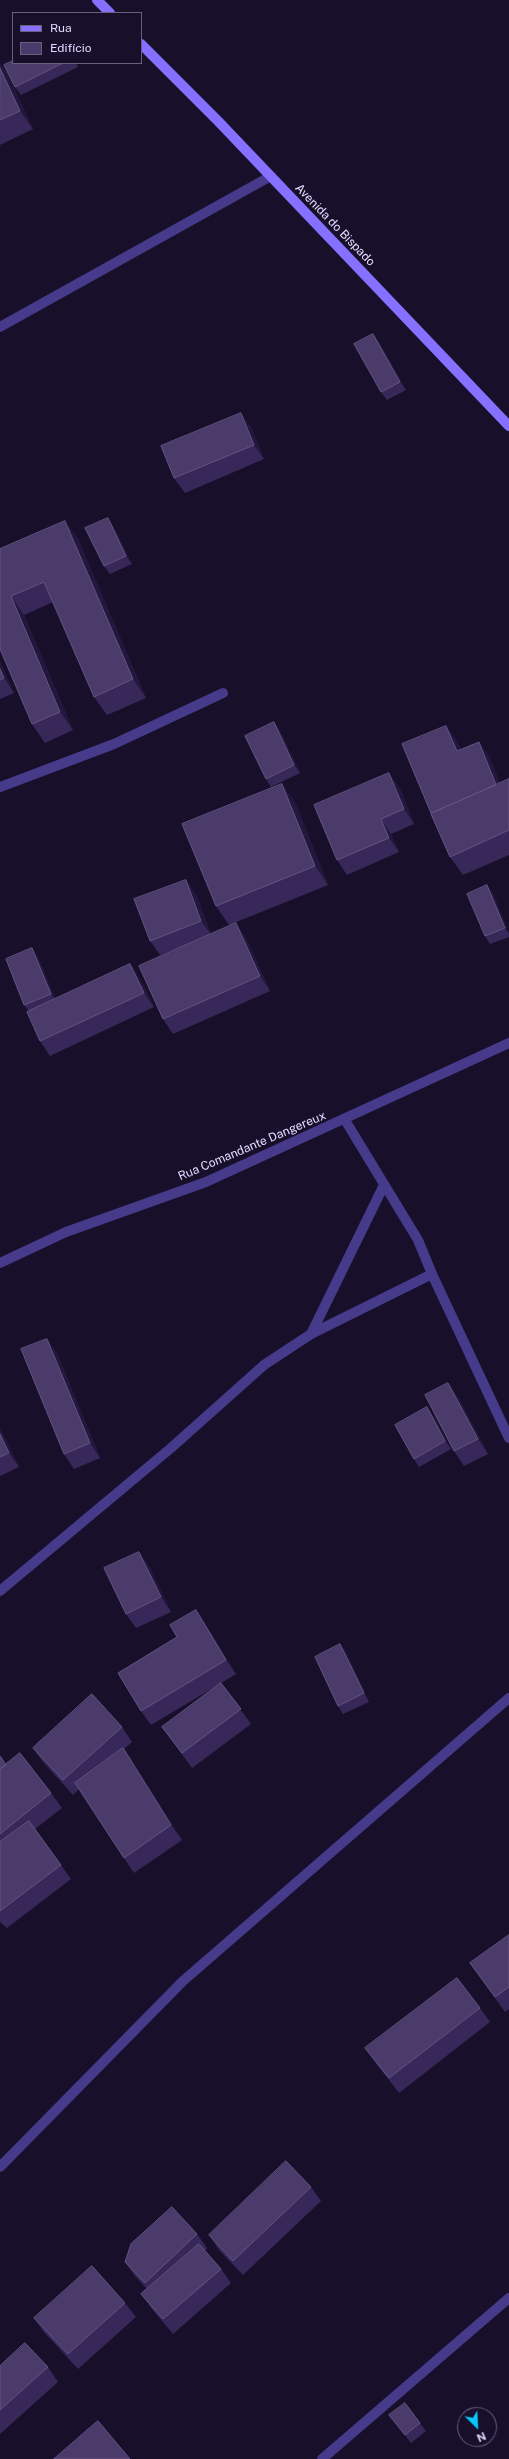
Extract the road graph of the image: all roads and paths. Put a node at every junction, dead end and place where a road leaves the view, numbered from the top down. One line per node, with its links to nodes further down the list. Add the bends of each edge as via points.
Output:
1 (97, 0): 2 (main road)
2 (109, 12)
3 (142, 45): 4 (main road, Avenida do Bispado)
4 (271, 176): 5 (street); 6 (main road, Avenida do Bispado)
5 (0, 327)
6 (509, 426)
7 (223, 693): 8 (street, via 114,744)
8 (0, 787)
9 (509, 1043): 10 (street, Rua Comandante Dangereux)
10 (345, 1120): 11 (street); 12 (street, Rua Comandante Dangereux, via 206,1182 66,1232)
11 (384, 1185): 13 (street, via 418,1240); 14 (street)
12 (0, 1263)
13 (432, 1274): 14 (street); 15 (street)
14 (311, 1334): 16 (street, via 264,1365 171,1448)
15 (509, 1438)
16 (0, 1591)
17 (509, 1698): 18 (street, via 183,1981)
18 (0, 2167)
19 (509, 2298): 20 (street)
20 (322, 2459)

